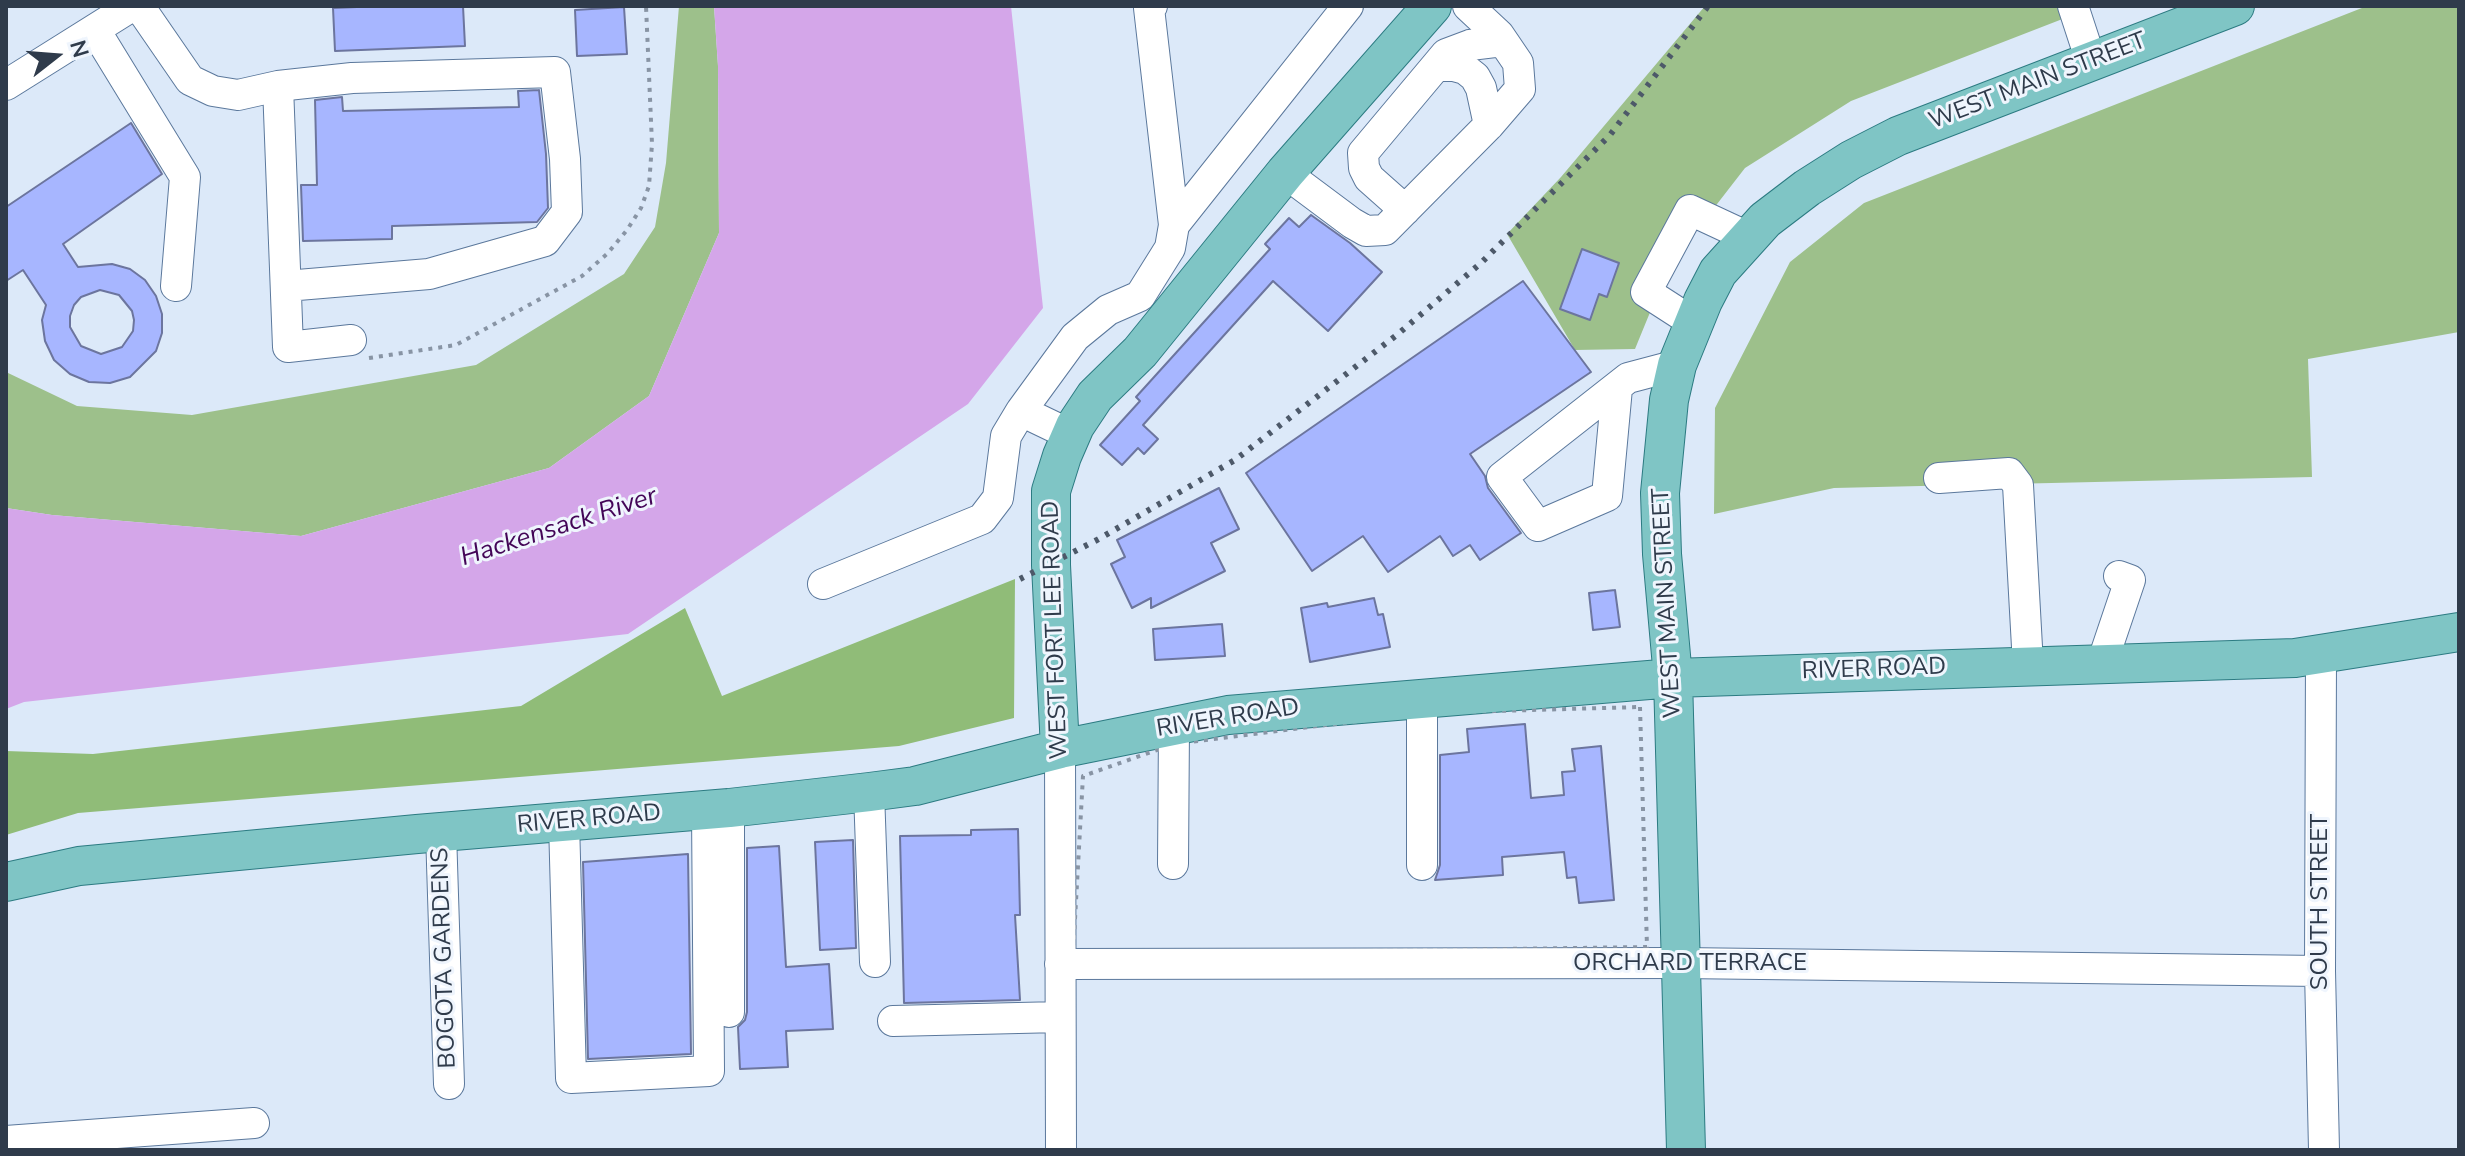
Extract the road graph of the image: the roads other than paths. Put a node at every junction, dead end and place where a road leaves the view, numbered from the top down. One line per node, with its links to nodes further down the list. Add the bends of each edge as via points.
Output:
1 (132, 6): 9 (street)
2 (139, 6): 14 (street, via 190,80 238,95)
3 (1152, 6): 18 (street)
4 (1348, 6): 18 (street)
5 (1432, 6): 16 (main road, WEST FORT LEE ROAD)
6 (1468, 6): 10 (street)
7 (2073, 6): 11 (street)
8 (2235, 6): 11 (main road, WEST MAIN STREET)
9 (95, 30): 13 (street); 20 (street, via 185,177)
10 (1503, 41): 12 (street, via 1470,45 1446,54); 15 (street, via 1518,63 1520,89)
11 (2091, 61): 19 (main road, WEST MAIN STREET, via 1898,136 1851,160)
12 (1436, 66): 15 (street, via 1465,69 1475,77); 17 (street, via 1363,153 1369,178)
13 (6, 85)
14 (278, 86): 21 (street); 21 (street, via 352,78 555,72 565,159 567,212 545,241 429,274)
15 (1489, 125): 17 (street)
16 (1285, 173): 17 (street, via 1366,231 1385,230); 27 (main road, WEST FORT LEE ROAD, via 1140,352 1095,396)
17 (1405, 210)
18 (1174, 225): 26 (street, via 1170,248 1140,296 1108,310 1075,337)
19 (1748, 237): 22 (main road, WEST MAIN STREET, via 1718,272); 22 (street, via 1690,210 1646,292)
20 (176, 286)
21 (286, 286): 23 (street, via 288,347)
22 (1694, 323): 24 (main road, WEST MAIN STREET)
23 (351, 340)
24 (1673, 382): 25 (street, via 1628,396); 35 (main road, WEST MAIN STREET, via 1660,493)
25 (1617, 388): 25 (street, via 1502,477 1538,526 1607,496)
26 (1021, 411): 27 (street); 30 (street, via 1006,436 998,498 982,519)
27 (1071, 435): 38 (main road, WEST FORT LEE ROAD, via 1051,491)
28 (1939, 478): 34 (street, via 2009,473 2018,485)
29 (2119, 576): 33 (street, via 2130,580)
30 (823, 584)
31 (2459, 632): 32 (main road, RIVER ROAD)
32 (2321, 654): 33 (main road, RIVER ROAD); 49 (street, SOUTH STREET)
33 (2102, 663): 34 (main road, RIVER ROAD)
34 (2028, 665): 35 (main road, RIVER ROAD)
35 (1673, 678): 36 (main road, RIVER ROAD); 47 (main road, WEST MAIN STREET)
36 (1422, 705): 37 (main road, RIVER ROAD, via 1228,715); 44 (street)
37 (1174, 735): 38 (main road, RIVER ROAD); 43 (street)
38 (1060, 749): 39 (main road, RIVER ROAD, via 979,772); 48 (street, WEST FORT LEE ROAD)
39 (869, 792): 40 (main road, RIVER ROAD); 46 (street)
40 (718, 809): 41 (main road, RIVER ROAD); 41 (street, via 709,1071 571,1078); 52 (street)
41 (564, 822): 42 (main road, RIVER ROAD)
42 (441, 832): 45 (main road, RIVER ROAD, via 79,866); 53 (street, BOGOTA GARDENS)
43 (1173, 864)
44 (1422, 865)
45 (6, 882)
46 (875, 962)
47 (1681, 963): 48 (street, ORCHARD TERRACE); 49 (street, ORCHARD TERRACE); 57 (main road, WEST MAIN STREET)
48 (1060, 964): 50 (street, WEST FORT LEE ROAD)
49 (2320, 971): 58 (street, SOUTH STREET)
50 (1060, 1017): 51 (street); 56 (street, WEST FORT LEE ROAD)
51 (893, 1021)
52 (729, 1062)
53 (449, 1084)
54 (254, 1123): 55 (street)
55 (6, 1141)
56 (1061, 1150)
57 (1686, 1150)
58 (2324, 1150)

